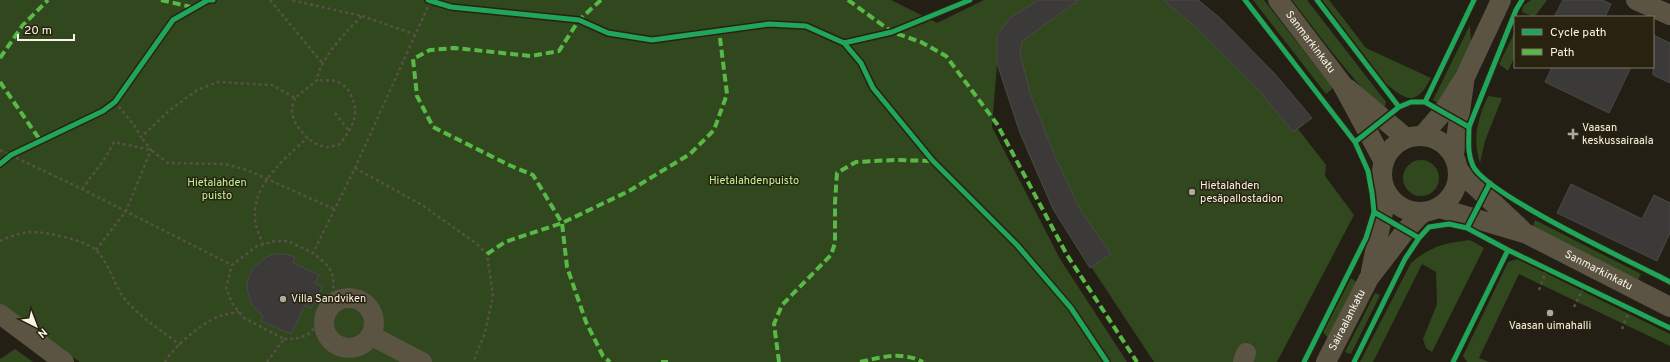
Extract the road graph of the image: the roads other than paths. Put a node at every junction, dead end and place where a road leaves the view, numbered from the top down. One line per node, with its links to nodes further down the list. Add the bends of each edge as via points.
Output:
1 (1278, 0): 6 (street, Sanmarkinkatu)
2 (1502, 0): 5 (street)
3 (1636, 0): 4 (street)
4 (1670, 15)
5 (1465, 77): 7 (street, via 1443,112); 9 (street)
6 (1342, 84): 7 (street, Sanmarkinkatu, via 1385,119); 8 (street, Sanmarkinkatu)
7 (1414, 137): 8 (street, via 1396,144 1388,152); 9 (street, via 1435,138 1446,145)
8 (1384, 162): 10 (street, via 1383,184)
9 (1456, 163): 11 (street, via 1457,186 1450,198); 12 (street, Sanmarkinkatu)
10 (1387, 193): 11 (street, via 1396,204 1409,211); 13 (street, Sairaalankatu)
11 (1431, 210): 12 (street, Sanmarkinkatu); 13 (street, Sairaalankatu, via 1406,230)
12 (1526, 234): 14 (street, Sanmarkinkatu)
13 (1369, 278): 19 (street, Sairaalankatu)
14 (1668, 300)
15 (0, 314): 17 (street)
16 (372, 336): 16 (street, via 375,326 374,314 368,305 358,299 347,298 336,301 328,308 324,321 326,335 335,345 348,349 355,348 362,346); 18 (street)
17 (64, 362)
18 (422, 362)
19 (1326, 362)

